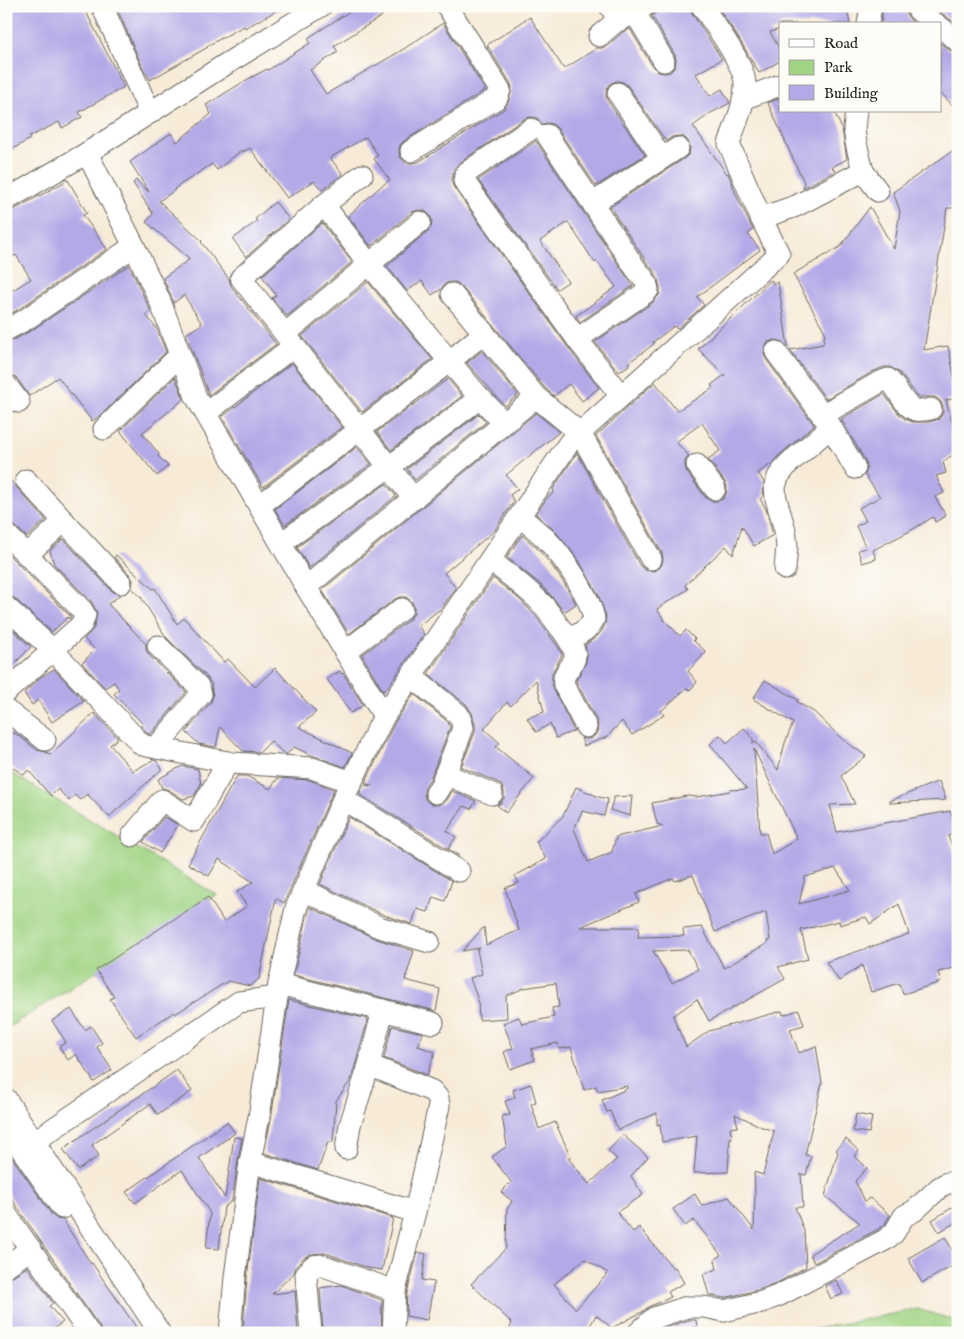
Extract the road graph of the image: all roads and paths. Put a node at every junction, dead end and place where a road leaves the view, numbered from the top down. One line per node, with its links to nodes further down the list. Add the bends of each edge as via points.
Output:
1 (102, 6): 18 (street)
2 (321, 6): 18 (street)
3 (447, 6): 19 (street, via 500,90 497,98)
4 (702, 6): 16 (street, via 739,62 745,82)
5 (871, 6): 8 (street)
6 (917, 6): 9 (street)
7 (627, 11): 11 (street); 13 (street)
8 (868, 22)
9 (933, 22)
10 (942, 29): 12 (street)
11 (599, 36)
12 (958, 41)
13 (664, 61)
14 (779, 86): 16 (street)
15 (618, 93): 25 (street, via 670,153)
16 (743, 99): 27 (street, via 729,144)
17 (856, 112): 21 (street, via 854,129)
18 (150, 113): 20 (street)
19 (411, 151)
20 (87, 152): 24 (street); 29 (street)
21 (863, 171): 23 (street); 27 (street, via 796,206)
22 (362, 175): 26 (street)
23 (878, 191)
24 (8, 195)
25 (593, 203): 35 (street, via 646,280 648,290); 35 (street, via 539,132 466,173 464,180)
26 (324, 205): 30 (street); 34 (street, via 241,278)
27 (761, 218): 40 (street, via 779,254)
28 (420, 222): 30 (street)
29 (134, 246): 32 (street); 37 (street, via 160,301)
30 (369, 264): 34 (street); 38 (street)
31 (452, 294): 33 (street)
32 (6, 330)
33 (484, 333): 38 (street); 41 (street)
34 (290, 340): 45 (street); 49 (street)
35 (577, 340): 40 (street)
36 (776, 352): 46 (street)
37 (180, 356): 45 (street); 48 (street)
38 (450, 362): 42 (street); 49 (street)
39 (6, 385): 43 (street)
40 (621, 396): 50 (street)
41 (536, 397): 47 (street); 50 (street)
42 (480, 398): 47 (street); 52 (street)
43 (19, 402)
44 (931, 409): 46 (street, via 911,408 888,379)
45 (206, 413): 57 (street)
46 (827, 421): 53 (street); 65 (street, via 788,464 775,487 787,546)
47 (504, 423): 56 (street)
48 (104, 429)
49 (360, 430): 52 (street); 57 (street)
50 (580, 433): 58 (street, via 569,443); 63 (street)
51 (697, 465): 55 (street)
52 (389, 467): 56 (street); 61 (street)
53 (855, 468)
54 (26, 480): 59 (street)
55 (716, 489)
56 (414, 499): 67 (street)
57 (259, 506): 61 (street)
58 (520, 516): 64 (street); 70 (street, via 557,552 590,604 592,624)
59 (64, 521): 62 (street); 66 (street)
60 (6, 534): 62 (street)
61 (281, 543): 67 (street)
62 (27, 555): 72 (street, via 85,615 82,624)
63 (651, 558)
64 (490, 560): 70 (street, via 546,608); 74 (street)
65 (785, 570)
66 (122, 583)
67 (306, 587): 73 (street)
68 (6, 607): 72 (street)
69 (402, 609): 73 (street)
70 (569, 640): 78 (street, via 575,656 563,680)
71 (158, 646): 80 (street, via 198,686 200,694)
72 (53, 650): 75 (street); 80 (street, via 142,745)
73 (345, 652): 77 (street)
74 (412, 676): 77 (street); 82 (street, via 461,719 463,728)
75 (6, 692)
76 (6, 710): 79 (street)
77 (384, 716): 83 (street)
78 (586, 727)
79 (45, 740)
80 (156, 748): 81 (street)
81 (228, 762): 83 (street, via 312,768); 86 (street, via 194,821 162,800)
82 (445, 774): 84 (street); 85 (street)
83 (347, 791): 87 (street); 88 (street)
84 (436, 793)
85 (492, 794)
86 (132, 836)
87 (459, 871)
88 (304, 890): 89 (street, via 379,927); 90 (street, via 296,908)
89 (429, 942)
90 (278, 990): 91 (street); 96 (street, via 239,1002); 98 (street)
91 (383, 1010): 92 (street); 93 (street)
92 (433, 1023)
93 (370, 1065): 97 (street, via 350,1125); 100 (street, via 432,1090 438,1098 439,1106)
94 (6, 1099): 96 (street)
95 (6, 1127): 106 (street)
96 (35, 1141): 107 (street)
97 (346, 1149)
98 (250, 1162): 100 (street); 108 (street)
99 (958, 1182): 111 (street, via 940,1187 914,1212 904,1216 894,1233 885,1240 780,1295 724,1311 687,1306 654,1318)
100 (415, 1212): 104 (street)
101 (6, 1214): 102 (street)
102 (31, 1249): 103 (street); 105 (street)
103 (6, 1266)
104 (395, 1291): 109 (street, via 321,1265 313,1266 306,1275); 110 (street)
105 (89, 1333)
106 (145, 1333)
107 (160, 1333)
108 (230, 1333)
109 (311, 1333)
110 (393, 1333)
111 (638, 1333)

